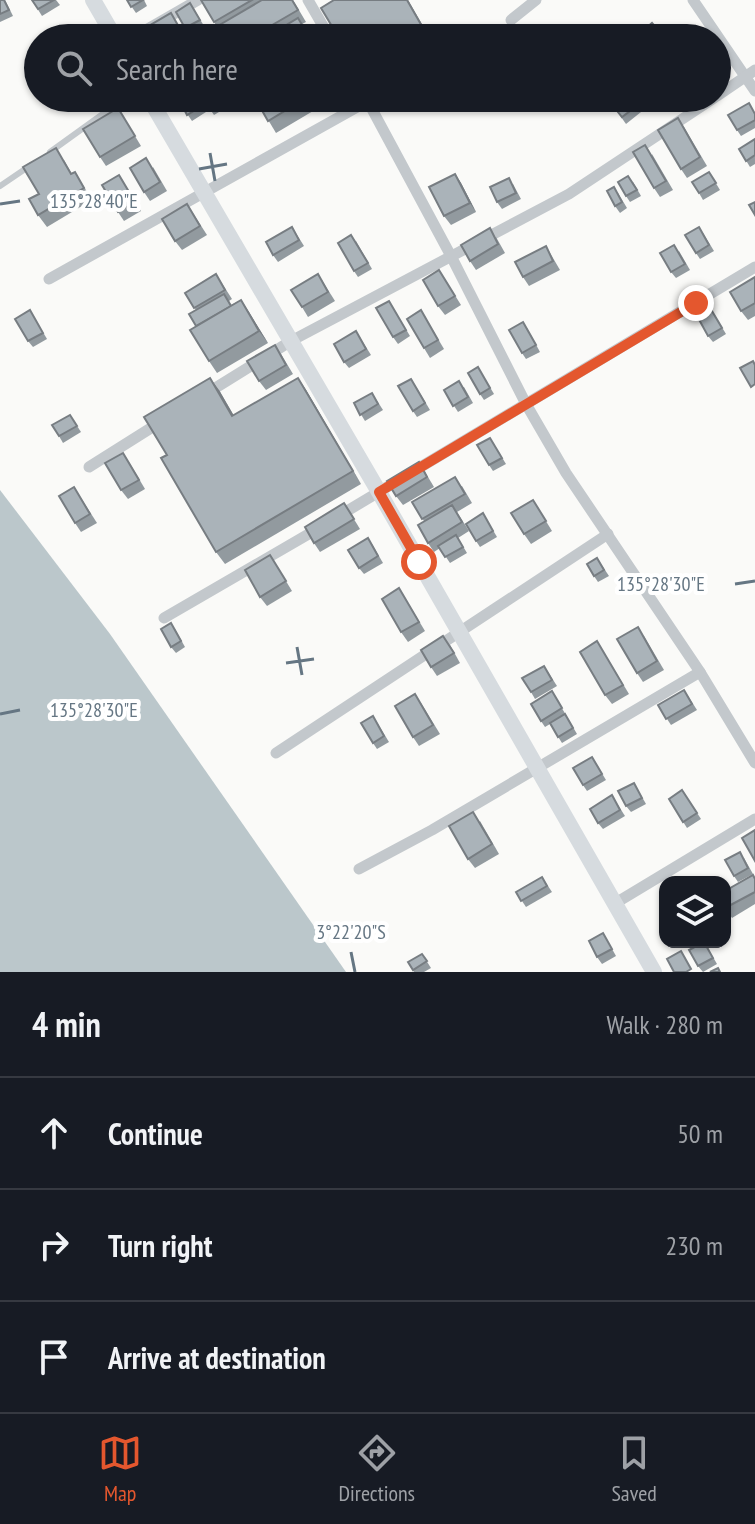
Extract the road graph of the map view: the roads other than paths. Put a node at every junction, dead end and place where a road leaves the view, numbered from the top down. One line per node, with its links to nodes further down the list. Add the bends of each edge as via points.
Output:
1 (93, 0): 7 (street)
2 (198, 0): 8 (street)
3 (308, 0): 9 (street)
4 (536, 0): 6 (street)
5 (693, 0): 10 (street)
6 (511, 20)
7 (107, 24)
8 (156, 24)
9 (322, 24)
10 (712, 24)
11 (731, 48): 12 (street)
12 (751, 73): 13 (street); 14 (street)
13 (731, 87)
14 (755, 91)
15 (105, 112): 20 (lane)
16 (157, 112): 23 (street)
17 (344, 112): 23 (street)
18 (374, 112): 24 (street)
19 (693, 112): 24 (street, via 588,182)
20 (48, 153)
21 (37, 161): 22 (lane)
22 (0, 186)
23 (205, 192): 26 (street); 27 (street)
24 (451, 256): 27 (street); 29 (street)
25 (755, 267): 29 (street)
26 (49, 279)
27 (291, 341): 28 (street); 32 (street)
28 (197, 400)
29 (526, 404): 32 (street); 33 (street)
30 (170, 416): 31 (street)
31 (89, 467)
32 (379, 492): 34 (street); 35 (street)
33 (608, 534): 35 (street); 36 (street)
34 (164, 618)
35 (460, 633): 37 (street); 39 (street)
36 (700, 672): 38 (street); 39 (street)
37 (276, 753)
38 (755, 763)
39 (536, 767): 41 (street); 42 (street)
40 (755, 819): 42 (street)
41 (359, 869)
42 (614, 904): 43 (street)
43 (654, 972)

